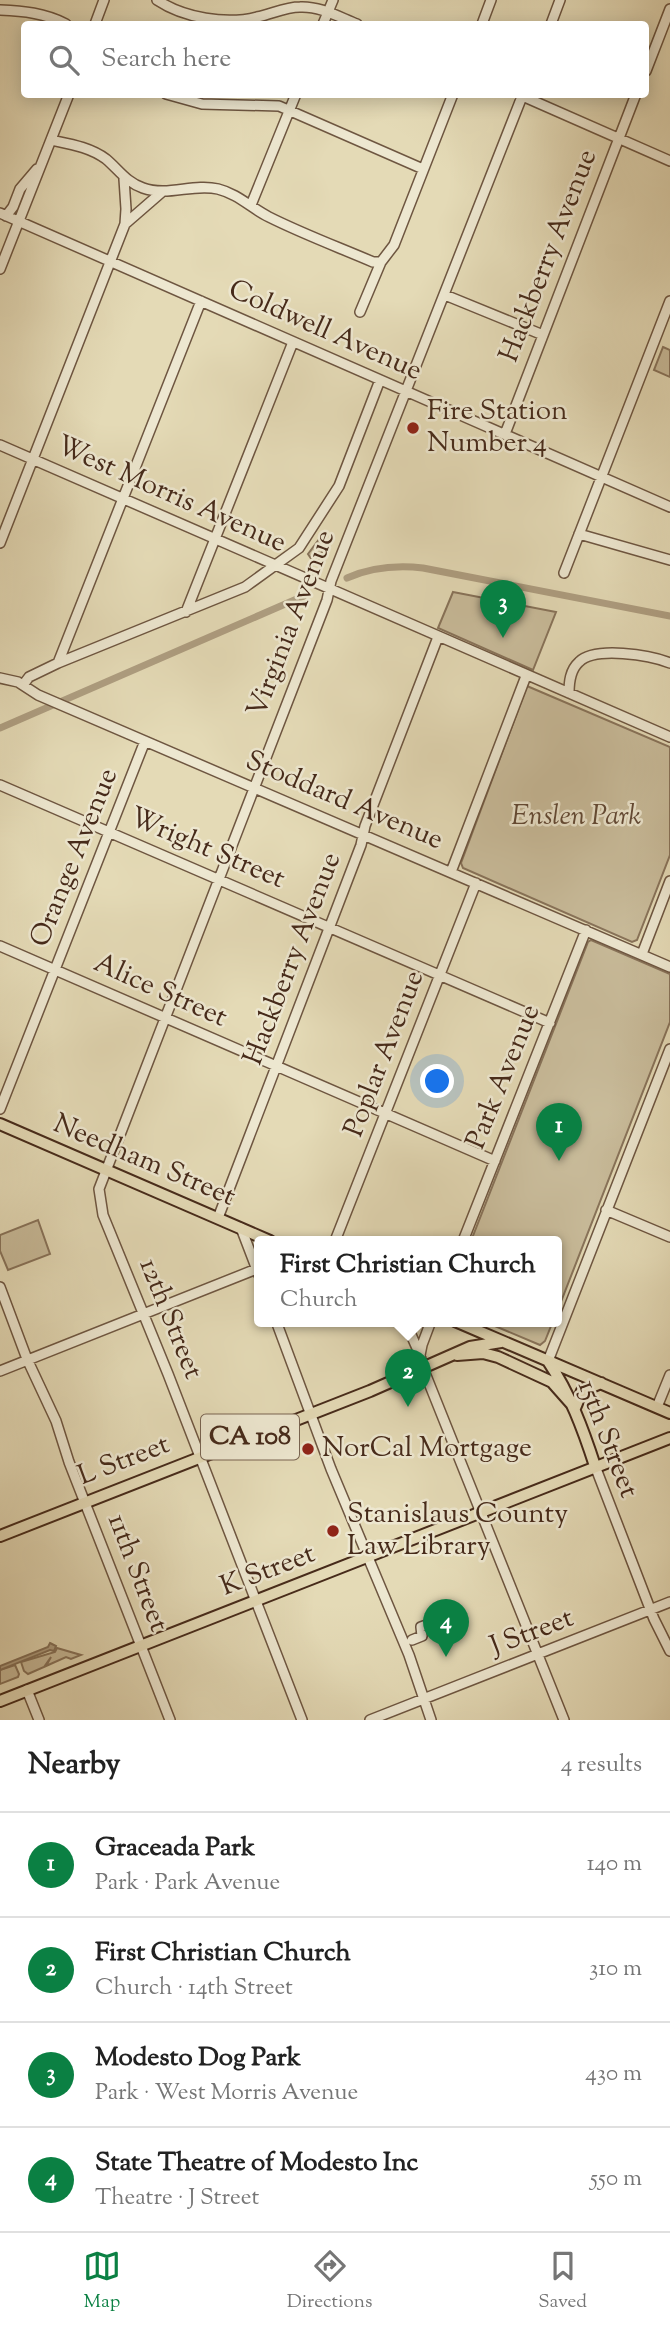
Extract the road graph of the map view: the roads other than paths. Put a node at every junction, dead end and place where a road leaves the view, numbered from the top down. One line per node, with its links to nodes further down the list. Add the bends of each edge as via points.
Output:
1 (104, 0): 10 (street)
2 (157, 0): 8 (street, via 206,18 234,20 300,6)
3 (333, 0): 8 (street)
4 (491, 0): 13 (street)
5 (560, 0): 14 (street)
6 (670, 9): 15 (street)
7 (0, 10): 9 (street, via 32,12)
8 (328, 12): 11 (street); 12 (street)
9 (60, 21)
10 (96, 21)
11 (324, 21)
12 (350, 21)
13 (483, 21)
14 (552, 21)
15 (649, 63)
16 (67, 98): 25 (street)
17 (180, 98): 23 (street, via 220,106 261,104)
18 (294, 98): 23 (street)
19 (451, 98): 28 (street)
20 (520, 98): 38 (street, Virginia Avenue)
21 (528, 98): 24 (street)
22 (634, 98): 24 (street, Hackberry Avenue)
23 (289, 110): 28 (street); 31 (street)
24 (618, 139): 26 (street); 42 (street, Hackberry Avenue)
25 (51, 140): 27 (street); 29 (street, via 97,153)
26 (670, 161)
27 (40, 165): 32 (street, via 20,189 13,207); 33 (street)
28 (423, 169): 35 (street, via 394,245)
29 (124, 179): 30 (street); 34 (street)
30 (163, 191): 31 (street, via 208,187); 34 (street)
31 (251, 205): 35 (street, via 373,262)
32 (3, 214): 33 (street, Coldwell Avenue)
33 (19, 221): 36 (street, Coldwell Avenue); 37 (street)
34 (125, 224): 36 (street)
35 (383, 260): 41 (street)
36 (109, 261): 40 (street, Coldwell Avenue); 48 (street)
37 (0, 269)
38 (445, 295): 42 (street); 45 (street, Virginia Avenue)
39 (670, 301): 49 (street)
40 (201, 302): 43 (street, Coldwell Avenue); 50 (street)
41 (360, 312)
42 (542, 335): 46 (street, Hackberry Avenue)
43 (293, 342): 44 (street, Coldwell Avenue); 53 (street)
44 (380, 380): 45 (street, Coldwell Avenue); 56 (street, via 331,502 299,548)
45 (406, 392): 46 (street, Coldwell Avenue); 58 (street, Virginia Avenue)
46 (505, 434): 49 (street, Coldwell Avenue)
47 (0, 445): 48 (street, West Morris Avenue)
48 (33, 460): 50 (street, West Morris Avenue); 54 (street)
49 (601, 476): 51 (street, Coldwell Avenue); 52 (street)
50 (123, 499): 53 (street, West Morris Avenue); 61 (street)
51 (670, 507)
52 (579, 534): 55 (street); 57 (street)
53 (215, 540): 56 (street, West Morris Avenue); 59 (street)
54 (0, 542)
55 (670, 560)
56 (275, 566): 58 (street, West Morris Avenue); 59 (street, via 244,587)
57 (564, 573)
58 (329, 590): 60 (street, West Morris Avenue); 70 (street, Virginia Avenue)
59 (186, 612): 61 (street)
60 (438, 637): 63 (street, West Morris Avenue); 72 (street, Hackberry Avenue)
61 (58, 663): 65 (street, via 29,677)
62 (670, 663): 66 (street, via 628,654 586,657 574,667)
63 (526, 676): 66 (street, West Morris Avenue); 73 (street)
64 (0, 678): 65 (street, Stoddard Avenue)
65 (23, 685): 68 (street, Stoddard Avenue)
66 (569, 693): 67 (street, West Morris Avenue)
67 (670, 737)
68 (145, 741): 70 (street, Stoddard Avenue); 71 (street, Orange Avenue)
69 (0, 785): 71 (street, Wright Street)
70 (254, 788): 72 (street, Stoddard Avenue); 74 (street, Virginia Avenue)
71 (109, 832): 74 (street, Wright Street); 82 (street, Orange Avenue)
72 (363, 834): 73 (street, Stoddard Avenue); 77 (street, Hackberry Avenue)
73 (451, 872): 76 (street, Stoddard Avenue)
74 (219, 879): 77 (street, Wright Street); 84 (street, Virginia Avenue)
75 (670, 881): 80 (street)
76 (475, 883): 78 (street, Stoddard Avenue); 83 (street, Poplar Avenue)
77 (329, 927): 83 (street, Wright Street); 87 (street, Hackberry Avenue)
78 (586, 930): 80 (street, Stoddard Avenue); 85 (street, Park Avenue)
79 (0, 946): 82 (street, Alice Street)
80 (642, 954): 81 (street, Stoddard Avenue)
81 (670, 967)
82 (55, 970): 84 (street, Alice Street); 89 (street, Orange Avenue)
83 (440, 975): 85 (street, Wright Street); 90 (street, Poplar Avenue)
84 (165, 1017): 87 (street, Alice Street); 93 (street, Virginia Avenue)
85 (550, 1023): 92 (street, Park Avenue)
86 (670, 1049): 88 (street)
87 (276, 1066): 90 (street, Alice Street); 95 (street, Hackberry Avenue)
88 (666, 1074): 94 (street)
89 (0, 1109)
90 (386, 1114): 92 (street, Alice Street); 98 (street, Poplar Avenue)
91 (0, 1124): 93 (main road, Needham Street)
92 (495, 1161): 99 (street, Park Avenue)
93 (105, 1169): 95 (main road, Needham Street); 104 (street, 12th Street, via 100,1206)
94 (606, 1210): 100 (street); 105 (street)
95 (218, 1218): 96 (main road, Needham Street)
96 (241, 1228): 97 (main road, Needham Street); 101 (street)
97 (259, 1236)
98 (337, 1236)
99 (465, 1236)
100 (670, 1237)
101 (254, 1261)
102 (254, 1272): 104 (street)
103 (0, 1287): 114 (street, 11th Street)
104 (144, 1313): 114 (street); 125 (street, 12th Street)
105 (562, 1325)
106 (278, 1327): 122 (street)
107 (408, 1327): 112 (street)
108 (429, 1327): 112 (street)
109 (468, 1327): 111 (main road)
110 (561, 1327): 115 (street)
111 (501, 1342): 113 (main road, L Street / CA 108); 115 (main road)
112 (420, 1355): 116 (street)
113 (453, 1355): 116 (main road, L Street / CA 108); 121 (main road, via 498,1357 552,1382)
114 (27, 1359): 117 (street); 127 (street, 11th Street)
115 (548, 1361): 119 (main road); 121 (main road, 15th Street)
116 (424, 1368): 122 (main road, L Street / CA 108); 128 (street)
117 (0, 1371)
118 (670, 1375): 120 (street)
119 (601, 1383): 120 (main road); 121 (main road, via 582,1391)
120 (657, 1407): 123 (main road)
121 (575, 1408): 126 (main road, 15th Street)
122 (310, 1413): 125 (main road, L Street / CA 108); 130 (street)
123 (670, 1413)
124 (670, 1438): 126 (main road, K Street)
125 (198, 1457): 127 (main road, L Street / CA 108); 131 (street, 12th Street)
126 (595, 1466): 128 (main road, K Street); 133 (street, 15th Street)
127 (85, 1501): 129 (main road, L Street / CA 108); 136 (street, 11th Street)
128 (481, 1510): 130 (main road, K Street); 138 (street)
129 (0, 1536)
130 (367, 1556): 131 (main road, K Street); 140 (street)
131 (254, 1600): 136 (main road, K Street); 144 (street, 12th Street)
132 (670, 1602): 133 (street, J Street)
133 (650, 1609): 137 (street, 15th Street); 138 (street, J Street)
134 (457, 1614): 135 (street, via 422,1627 422,1636)
135 (412, 1640)
136 (141, 1646): 139 (main road, K Street); 143 (street, 11th Street)
137 (670, 1651)
138 (539, 1654): 140 (street, J Street); 147 (street)
139 (27, 1690): 141 (main road, K Street); 142 (street)
140 (424, 1699): 145 (street, J Street); 146 (street)
141 (0, 1701)
142 (39, 1720)
143 (170, 1720)
144 (302, 1720)
145 (370, 1720)
146 (431, 1720)
147 (564, 1720)

